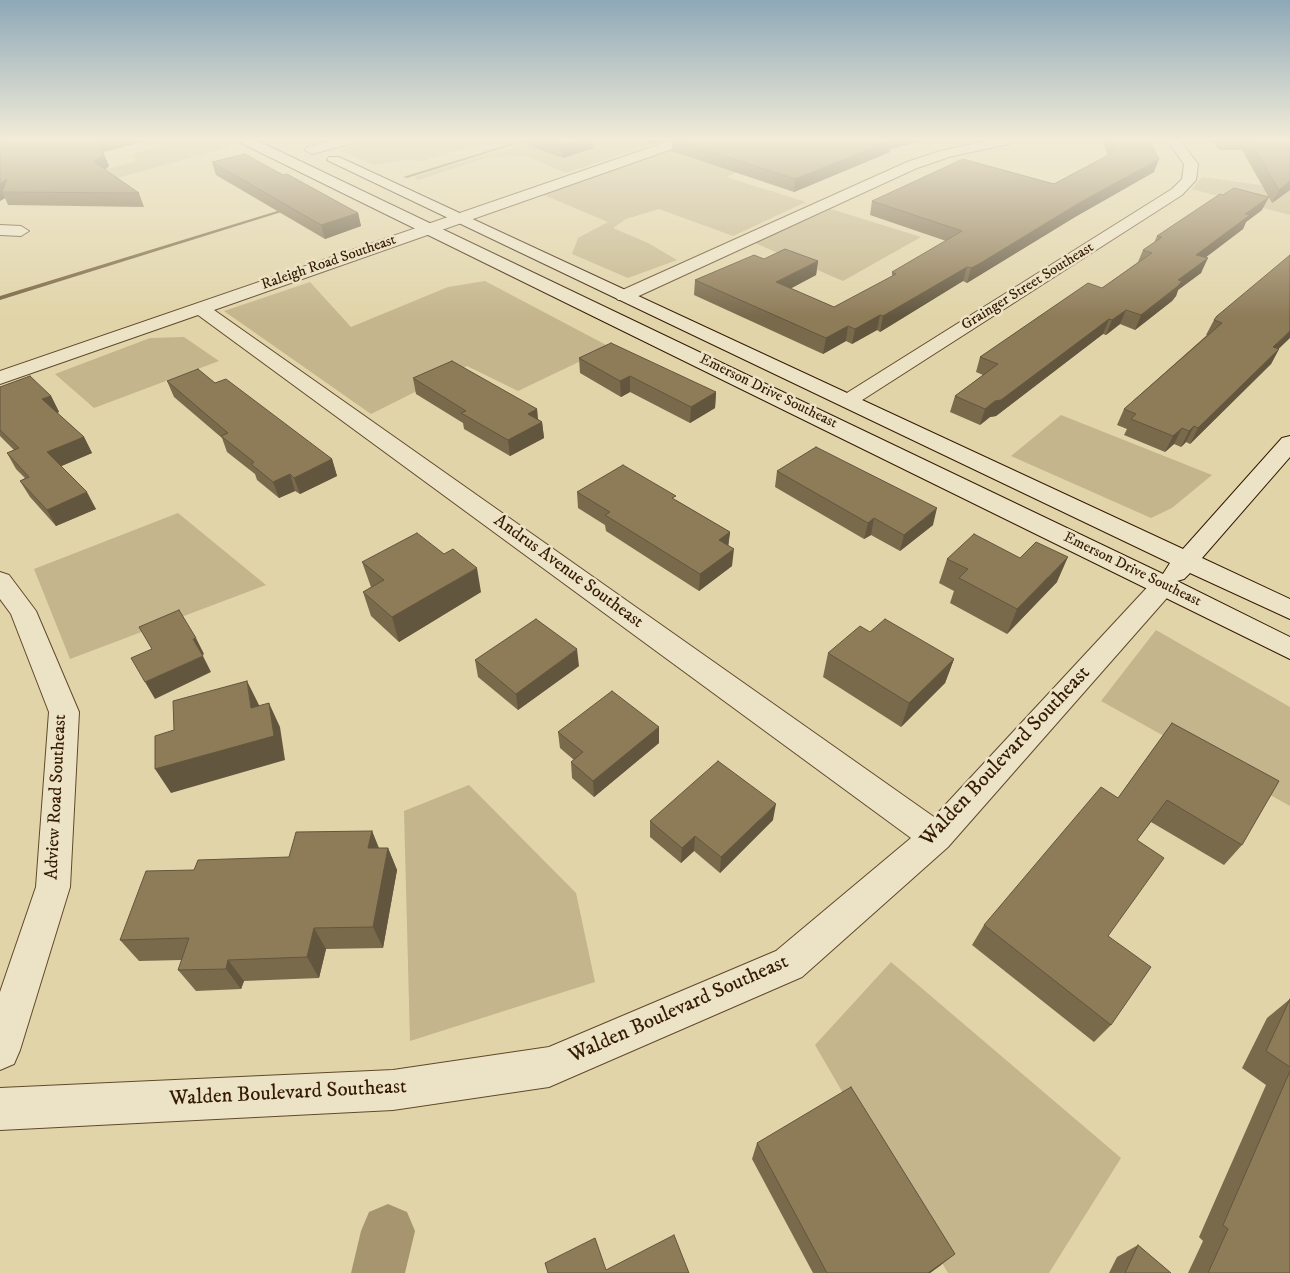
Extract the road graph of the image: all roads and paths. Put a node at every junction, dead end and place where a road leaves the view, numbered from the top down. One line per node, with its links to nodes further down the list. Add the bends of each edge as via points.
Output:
1 (369, 198): 7 (street, Emerson Drive Southeast)
2 (417, 198): 6 (street, Emerson Drive Southeast)
3 (516, 198): 6 (street, Raleigh Road Southeast)
4 (839, 198): 10 (street)
5 (1167, 198): 13 (street, Grainger Street Southeast)
6 (459, 218): 7 (street, Raleigh Road Southeast); 10 (street, Emerson Drive Southeast)
7 (431, 228): 11 (street, Raleigh Road Southeast); 15 (street, Emerson Drive Southeast)
8 (0, 230): 9 (street)
9 (21, 231)
10 (624, 296): 13 (street, Emerson Drive Southeast)
11 (200, 308): 12 (street, Raleigh Road Southeast); 19 (street, Andrus Avenue Southeast)
12 (0, 378)
13 (849, 400): 15 (street, Emerson Drive Southeast)
14 (1290, 443): 15 (street, Walden Boulevard Southeast)
15 (1176, 572): 17 (street, Emerson Drive Southeast); 18 (street, Emerson Drive Southeast); 19 (street, Walden Boulevard Southeast)
16 (0, 582): 20 (street, Adview Road Southeast, via 23,611 64,712 53,887)
17 (1290, 610)
18 (1290, 649)
19 (936, 836): 21 (street, Walden Boulevard Southeast, via 789,964 549,1067 393,1090)
20 (0, 1050)
21 (0, 1109)

